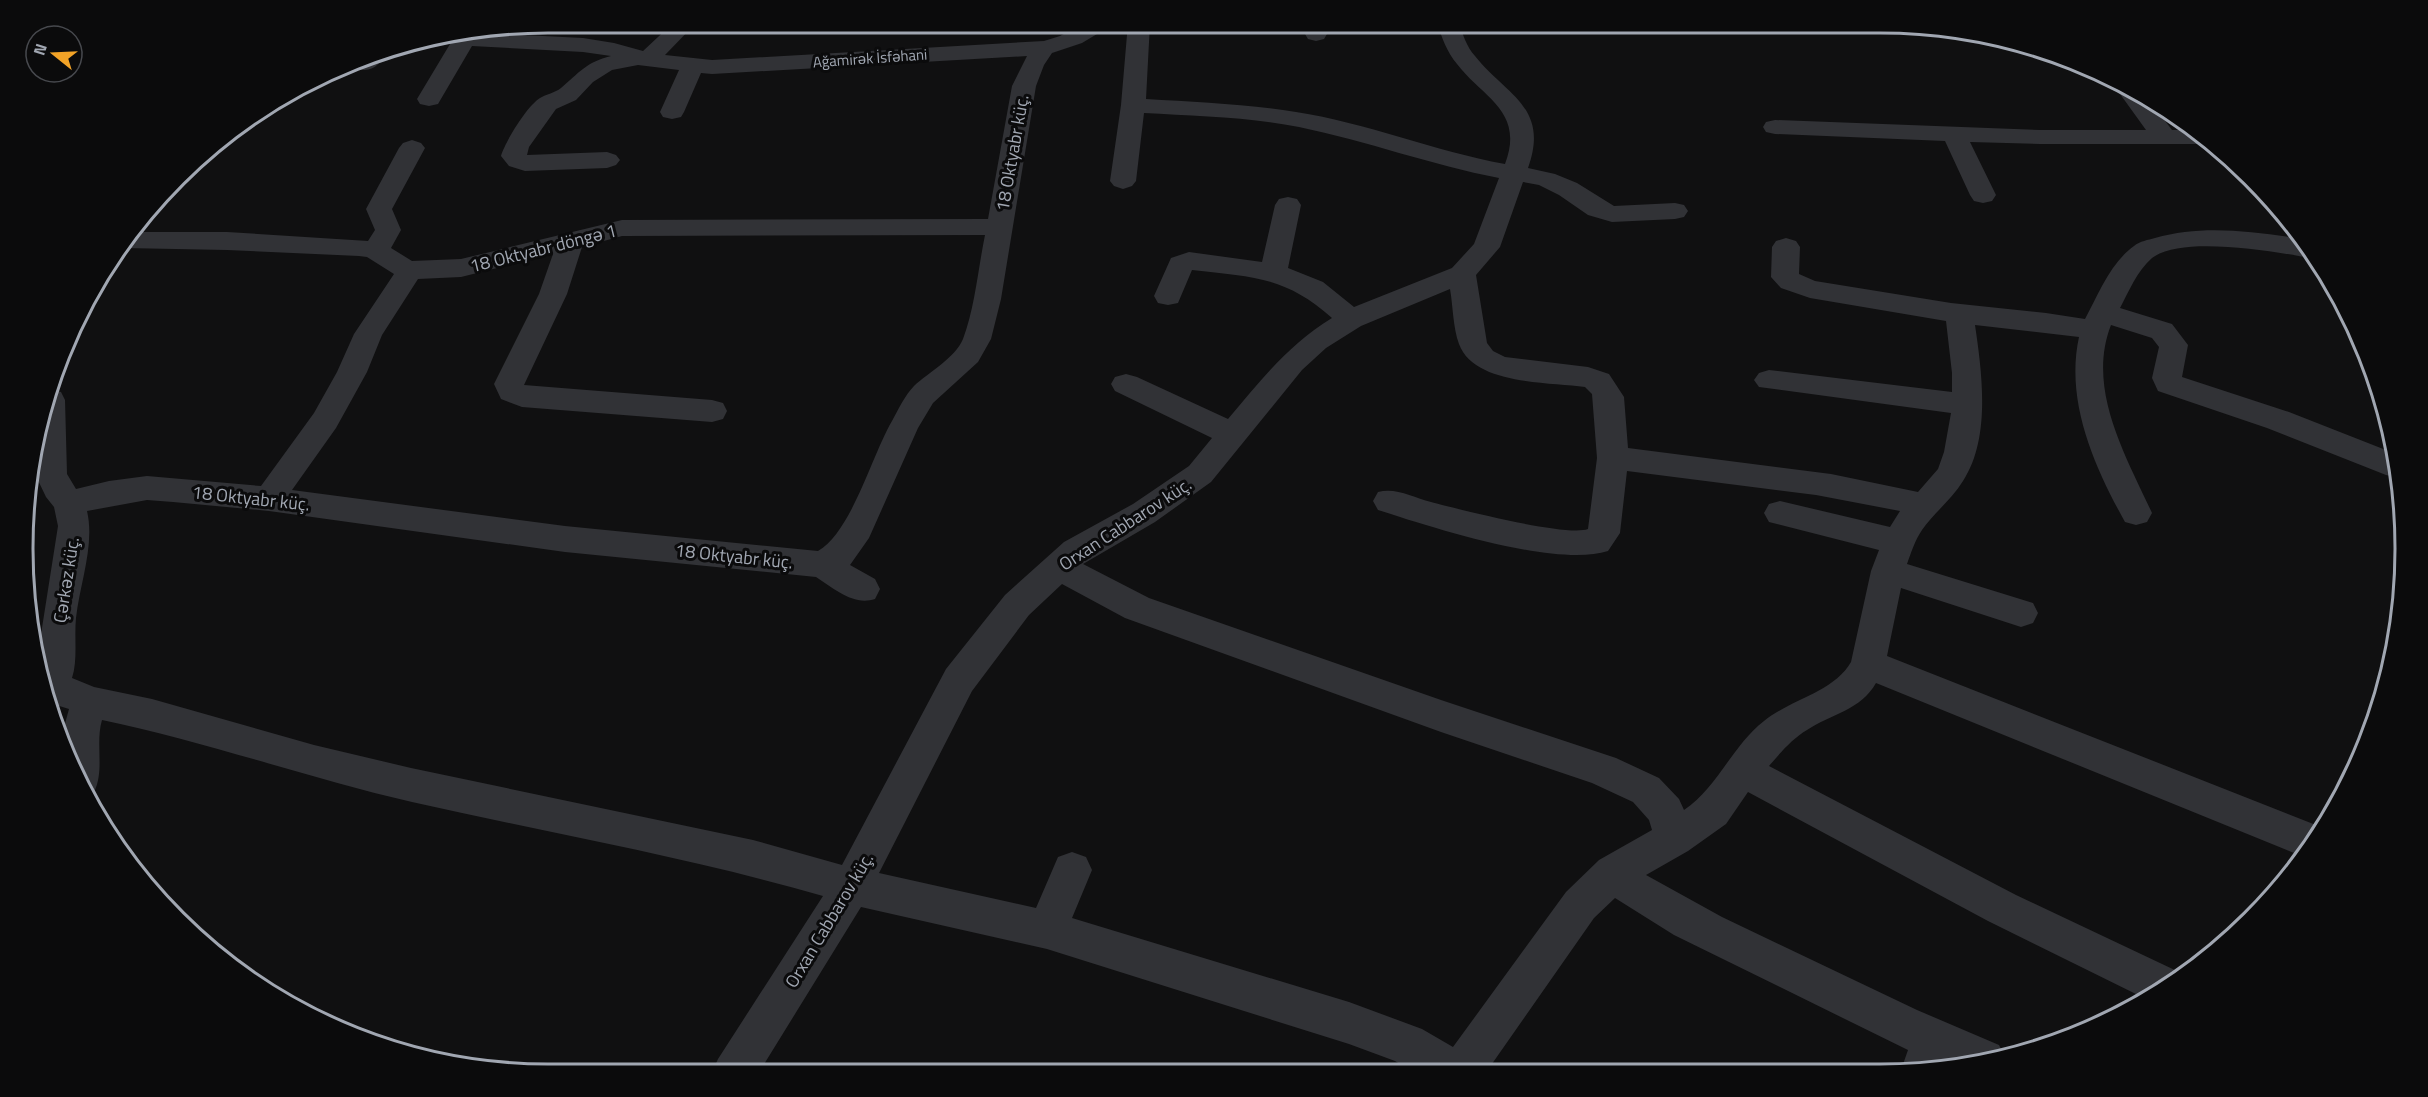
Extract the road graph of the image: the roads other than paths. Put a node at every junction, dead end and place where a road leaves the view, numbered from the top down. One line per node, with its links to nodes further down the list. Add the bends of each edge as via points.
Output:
1 (672, 33): 8 (street)
2 (1085, 33): 7 (street, Ağamirək İsfəhani)
3 (1138, 33): 12 (street)
4 (1452, 33): 20 (street, Orxan Cabbarov küç., via 1466,61 1512,105 1519,120 1522,148)
5 (500, 35): 8 (street, via 604,48)
6 (458, 41): 10 (street)
7 (1044, 48): 9 (street, Ağamirək İsfəhani); 26 (street, 18 Oktyabr küç., via 1024,86)
8 (641, 59): 9 (street, Ağamirək İsfəhani); 19 (street, via 604,65 568,95 547,104 516,147 514,156 525,163)
9 (693, 67): 13 (street)
10 (429, 99)
11 (2139, 103): 16 (street)
12 (1133, 105): 20 (street, via 1296,119); 21 (street)
13 (672, 112)
14 (1775, 127): 15 (street)
15 (1954, 134): 16 (street); 22 (street)
16 (2164, 137): 17 (street)
17 (2190, 138)
18 (412, 148): 32 (street, via 379,209 388,230)
19 (607, 160)
20 (1514, 173): 24 (street, via 1568,189 1597,209 1612,214); 35 (street, Orxan Cabbarov küç., via 1486,247)
21 (1123, 181)
22 (1983, 195)
23 (1288, 205): 34 (street)
24 (1675, 211)
25 (247, 216): 28 (street)
26 (998, 227): 29 (street, 18 Oktyabr döngə 1, via 622,228); 55 (street, 18 Oktyabr küç., via 977,339 968,355 922,396 898,438 853,538 839,555)
27 (136, 241): 28 (street)
28 (227, 241): 32 (street)
29 (569, 241): 33 (street, 18 Oktyabr döngə 1, via 461,268); 43 (street, via 558,282 508,384 512,392 522,396)
30 (1786, 247): 37 (street, via 1785,276 1790,282 1834,294)
31 (2297, 247): 39 (street, via 2220,238 2172,241 2145,250 2120,280)
32 (376, 251): 33 (street)
33 (410, 270): 48 (street, via 368,334 326,420)
34 (1273, 273): 36 (street, via 1189,261 1181,264); 38 (street, via 1309,287)
35 (1462, 274): 38 (street, Orxan Cabbarov küç.); 46 (street, via 1473,344 1483,358 1500,366 1588,377 1605,387)
36 (1168, 296)
37 (1959, 313): 39 (street, via 2062,324); 42 (street)
38 (1351, 319): 45 (street, Orxan Cabbarov küç., via 1316,341 1292,363)
39 (2099, 322): 47 (street, via 2162,332 2169,337 2174,345 2169,384 2278,420); 53 (street, via 2087,371 2095,421)
40 (1769, 380): 42 (street)
41 (1126, 384): 45 (street)
42 (1967, 404): 51 (street, via 1960,452 1951,475)
43 (712, 411)
44 (49, 424): 50 (street, Çərkəz küç., via 51,474)
45 (1232, 434): 56 (street, Orxan Cabbarov küç., via 1200,474 1144,513 1076,551)
46 (1612, 458): 49 (street, via 1604,533 1596,542 1583,544 1510,533 1446,520); 51 (street, via 1846,487)
47 (2388, 463)
48 (269, 499): 50 (street, 18 Oktyabr küç., via 147,488); 55 (street, 18 Oktyabr küç., via 565,539)
49 (1389, 501)
50 (69, 503): 60 (street, Çərkəz küç., via 73,544 59,616 58,666)
51 (1922, 505): 54 (street, via 1906,525)
52 (1780, 513): 54 (street)
53 (2136, 513)
54 (1893, 556): 58 (street); 59 (street)
55 (823, 565): 57 (street)
56 (1059, 566): 65 (street, via 1137,608 1603,770 1646,790 1665,811); 69 (street, Orxan Cabbarov küç., via 1017,605 959,680)
57 (863, 589)
58 (2021, 613)
59 (1868, 664): 64 (street, via 1858,682 1835,700 1795,718 1774,734); 66 (street)
60 (52, 684)
61 (53, 690): 62 (street)
62 (90, 702): 63 (street, via 78,736); 69 (street, via 411,785 753,858)
63 (80, 763)
64 (1742, 770): 65 (street, via 1712,812); 71 (street, via 2002,908)
65 (1674, 838): 68 (street)
66 (2305, 839)
67 (1072, 870): 70 (street)
68 (1613, 873): 72 (street, via 1632,889); 76 (street, via 1580,904)
69 (852, 886): 70 (street); 74 (street, Orxan Cabbarov küç.)
70 (1047, 930): 75 (street, via 1368,1029 1407,1044)
71 (2157, 983)
72 (1928, 1055): 73 (street)
73 (1959, 1058)
74 (739, 1064)
75 (1437, 1064)
76 (1467, 1064)

